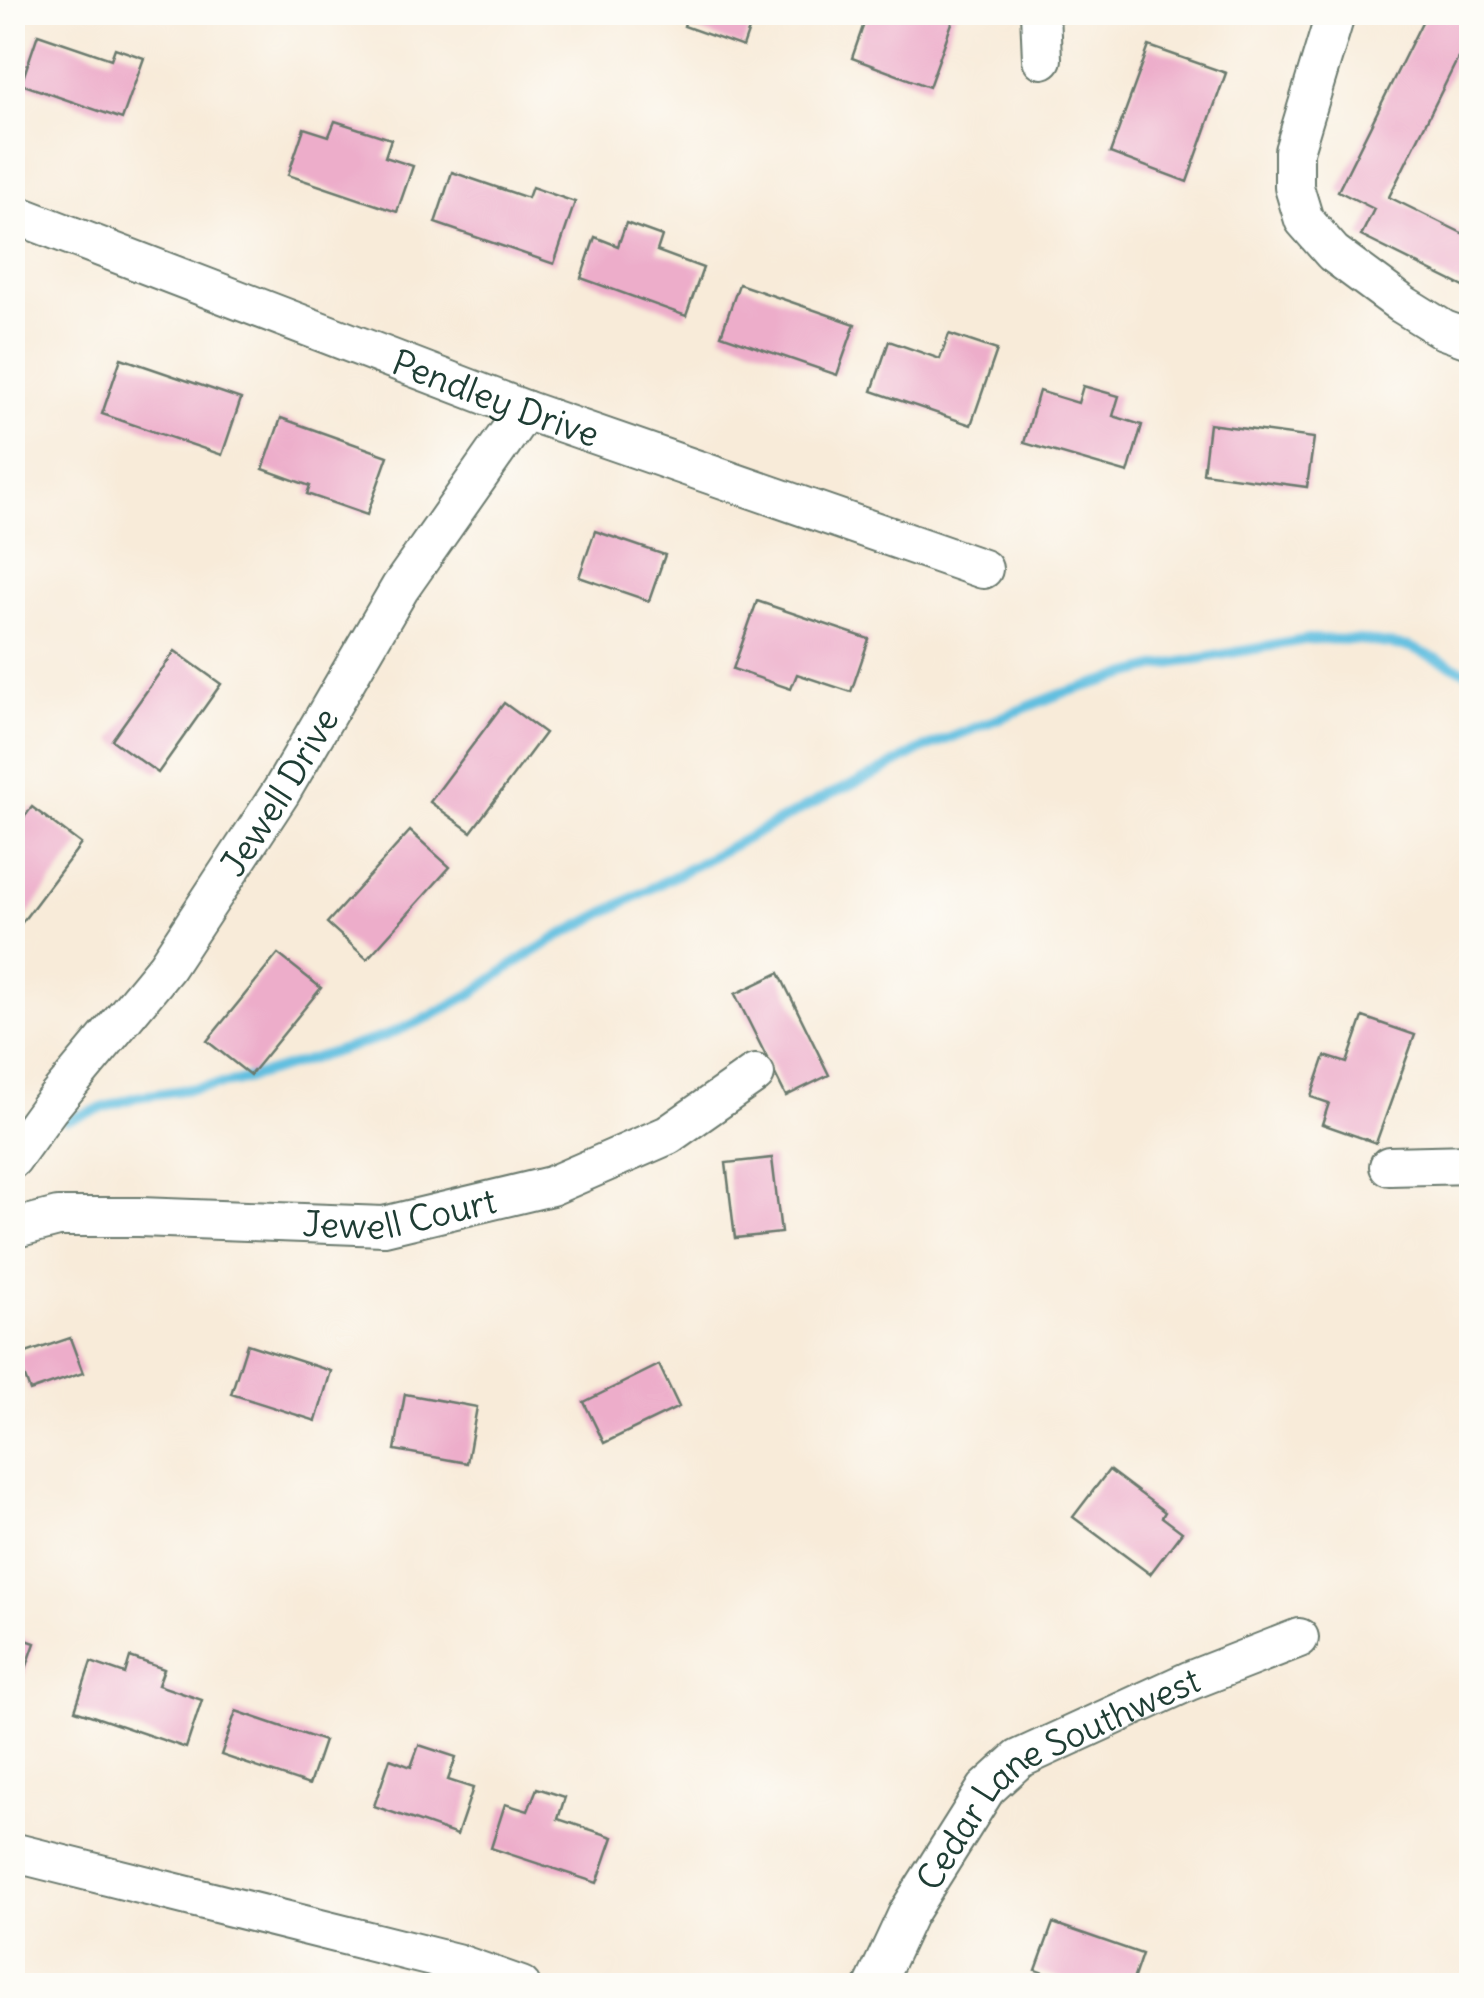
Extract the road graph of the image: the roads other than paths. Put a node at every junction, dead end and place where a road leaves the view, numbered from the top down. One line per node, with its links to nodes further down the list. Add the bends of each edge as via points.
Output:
1 (1040, 12): 3 (street)
2 (1336, 12): 5 (street, via 1294,151 1294,187 1304,220 1333,253 1402,304)
3 (1042, 59)
4 (12, 213): 6 (street, Pendley Drive)
5 (1472, 340)
6 (524, 410): 7 (street, Pendley Drive); 9 (street, Jewell Drive, via 400,588 281,792 166,967)
7 (983, 570)
8 (755, 1074): 12 (street, Jewell Court, via 668,1135 551,1186 384,1226 58,1217)
9 (12, 1158)
10 (1472, 1164): 11 (street)
11 (1389, 1166)
12 (12, 1229)
13 (1300, 1638): 16 (street, Cedar Lane Southwest, via 1019,1758 986,1790 908,1913)
14 (12, 1852): 15 (street)
15 (521, 1986)
16 (874, 1986)

